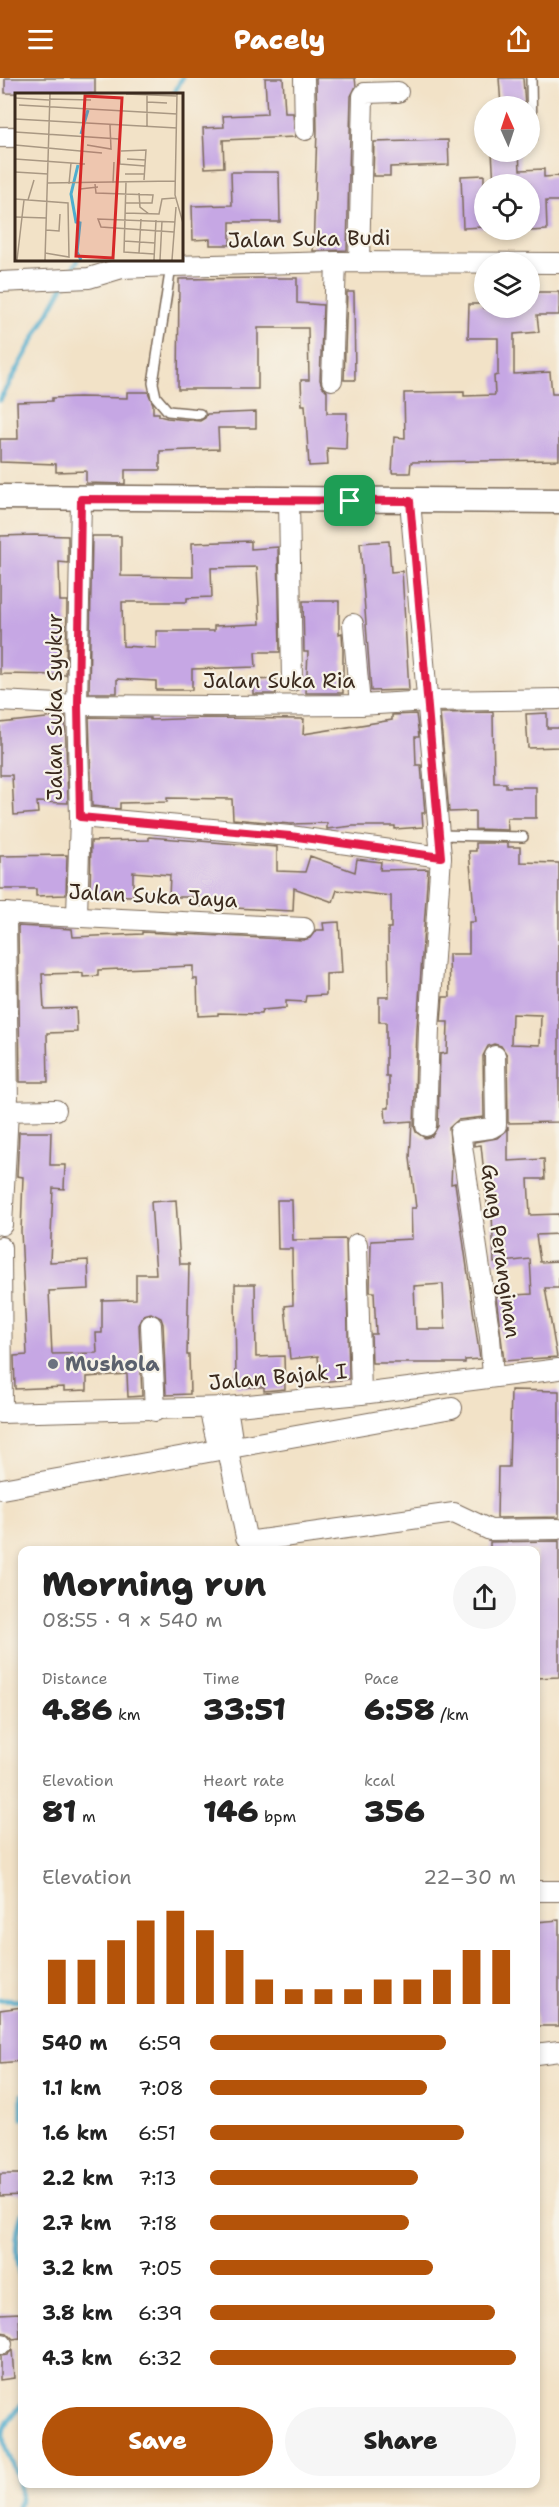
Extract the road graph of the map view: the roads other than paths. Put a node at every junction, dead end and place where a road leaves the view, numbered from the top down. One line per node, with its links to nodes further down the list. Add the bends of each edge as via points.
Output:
1 (304, 78): 5 (street)
2 (531, 78): 4 (lane)
3 (398, 92): 7 (street, via 363,96)
4 (531, 96)
5 (305, 130)
6 (336, 262): 7 (street, Jalan Suka Budi); 9 (street, Jalan Suka Budi); 11 (street)
7 (359, 262): 8 (street, Jalan Suka Budi)
8 (559, 263)
9 (171, 266): 10 (street, Jalan Suka Budi, via 122,268 62,281); 12 (lane, via 153,383 156,397 168,411)
10 (0, 282)
11 (332, 380)
12 (200, 414)
13 (0, 497): 14 (street)
14 (81, 499): 15 (street); 23 (street, Jalan Suka Syukur)
15 (289, 500): 16 (street); 19 (street)
16 (410, 501): 17 (street); 22 (street)
17 (559, 501)
18 (352, 624): 24 (street)
19 (292, 681)
20 (559, 699): 22 (street, Jalan Suka Ria)
21 (0, 701): 23 (street, Jalan Suka Ria)
22 (429, 701): 24 (street, Jalan Suka Ria); 26 (street)
23 (78, 705): 24 (street, Jalan Suka Ria); 25 (street, Jalan Suka Syukur)
24 (360, 705)
25 (80, 817): 28 (street, via 290,836); 30 (street, Jalan Suka Syukur)
26 (440, 835): 27 (lane); 28 (street)
27 (523, 837)
28 (441, 857): 35 (street)
29 (3, 913): 30 (street, Jalan Suka Jaya); 34 (street)
30 (77, 915): 31 (street, Jalan Suka Jaya)
31 (304, 928)
32 (495, 1056): 41 (street, Gang Peranginan, via 496,1125 460,1132)
33 (56, 1110): 34 (street)
34 (4, 1111): 36 (street)
35 (426, 1126)
36 (2, 1225)
37 (357, 1244): 42 (street)
38 (1, 1247): 46 (street)
39 (151, 1325): 45 (street)
40 (559, 1369): 41 (street, Jalan Bajak I)
41 (493, 1376): 42 (street, Jalan Bajak I)
42 (362, 1394): 43 (street, Jalan Bajak I)
43 (218, 1408): 45 (street, Jalan Bajak I); 47 (street, via 232,1439)
44 (452, 1408): 47 (street)
45 (155, 1411): 46 (street, Jalan Bajak I)
46 (1, 1413)
47 (228, 1450): 48 (street); 49 (street, via 246,1537 254,1541 454,1513 490,1530)
48 (2, 1489)
49 (559, 1529)
50 (540, 1891): 51 (street)
51 (559, 1891)
52 (559, 2051): 53 (street)
53 (540, 2053)

